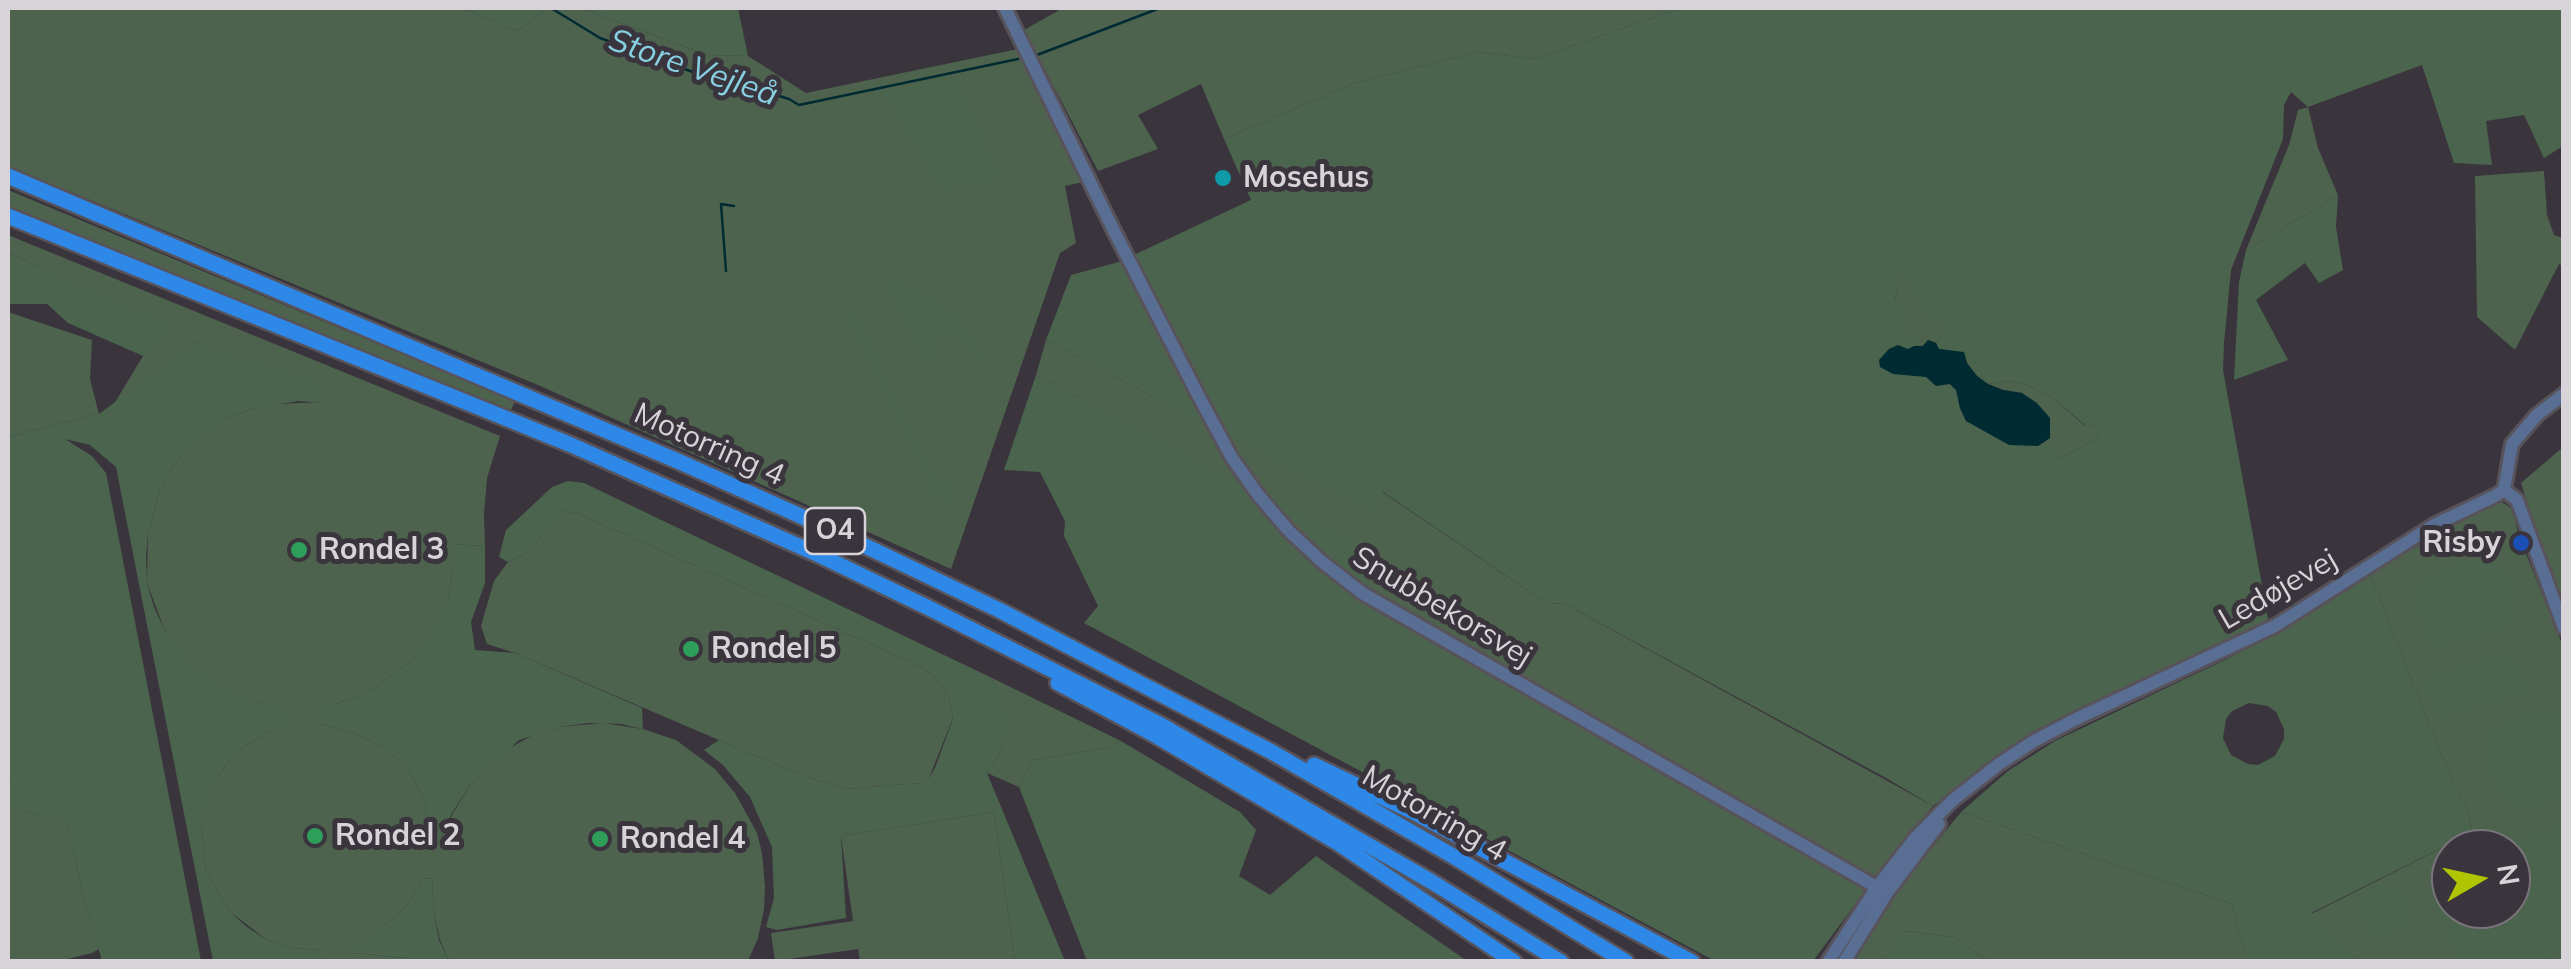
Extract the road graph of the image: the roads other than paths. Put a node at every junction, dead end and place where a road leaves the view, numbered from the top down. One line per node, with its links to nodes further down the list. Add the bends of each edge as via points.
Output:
1 (1005, 8): 9 (street, Snubbekorsvej, via 1232,458 1288,530 1362,593)
2 (8, 176): 8 (highway, Motorring 4 / O4, via 766,500)
3 (8, 216): 6 (highway, Motorring 4 / O4, via 569,444)
4 (2564, 394): 5 (street, via 2512,444)
5 (2504, 490): 7 (street, via 2517,500); 9 (street, Ledøjevej, via 2403,544 2275,626 2034,741 1916,837)
6 (961, 623): 10 (highway, O4, via 1338,842); 11 (highway, Motorring 4 / O4, via 1160,724)
7 (2564, 628)
8 (1190, 708): 12 (highway, Motorring 4 / O4); 13 (highway, O4, via 1414,812)
9 (1882, 890): 14 (street, Ledøjevej); 15 (street, Ledøjevej)
10 (1514, 962)
11 (1562, 962)
12 (1626, 962)
13 (1692, 962)
14 (1828, 962)
15 (1844, 962)

